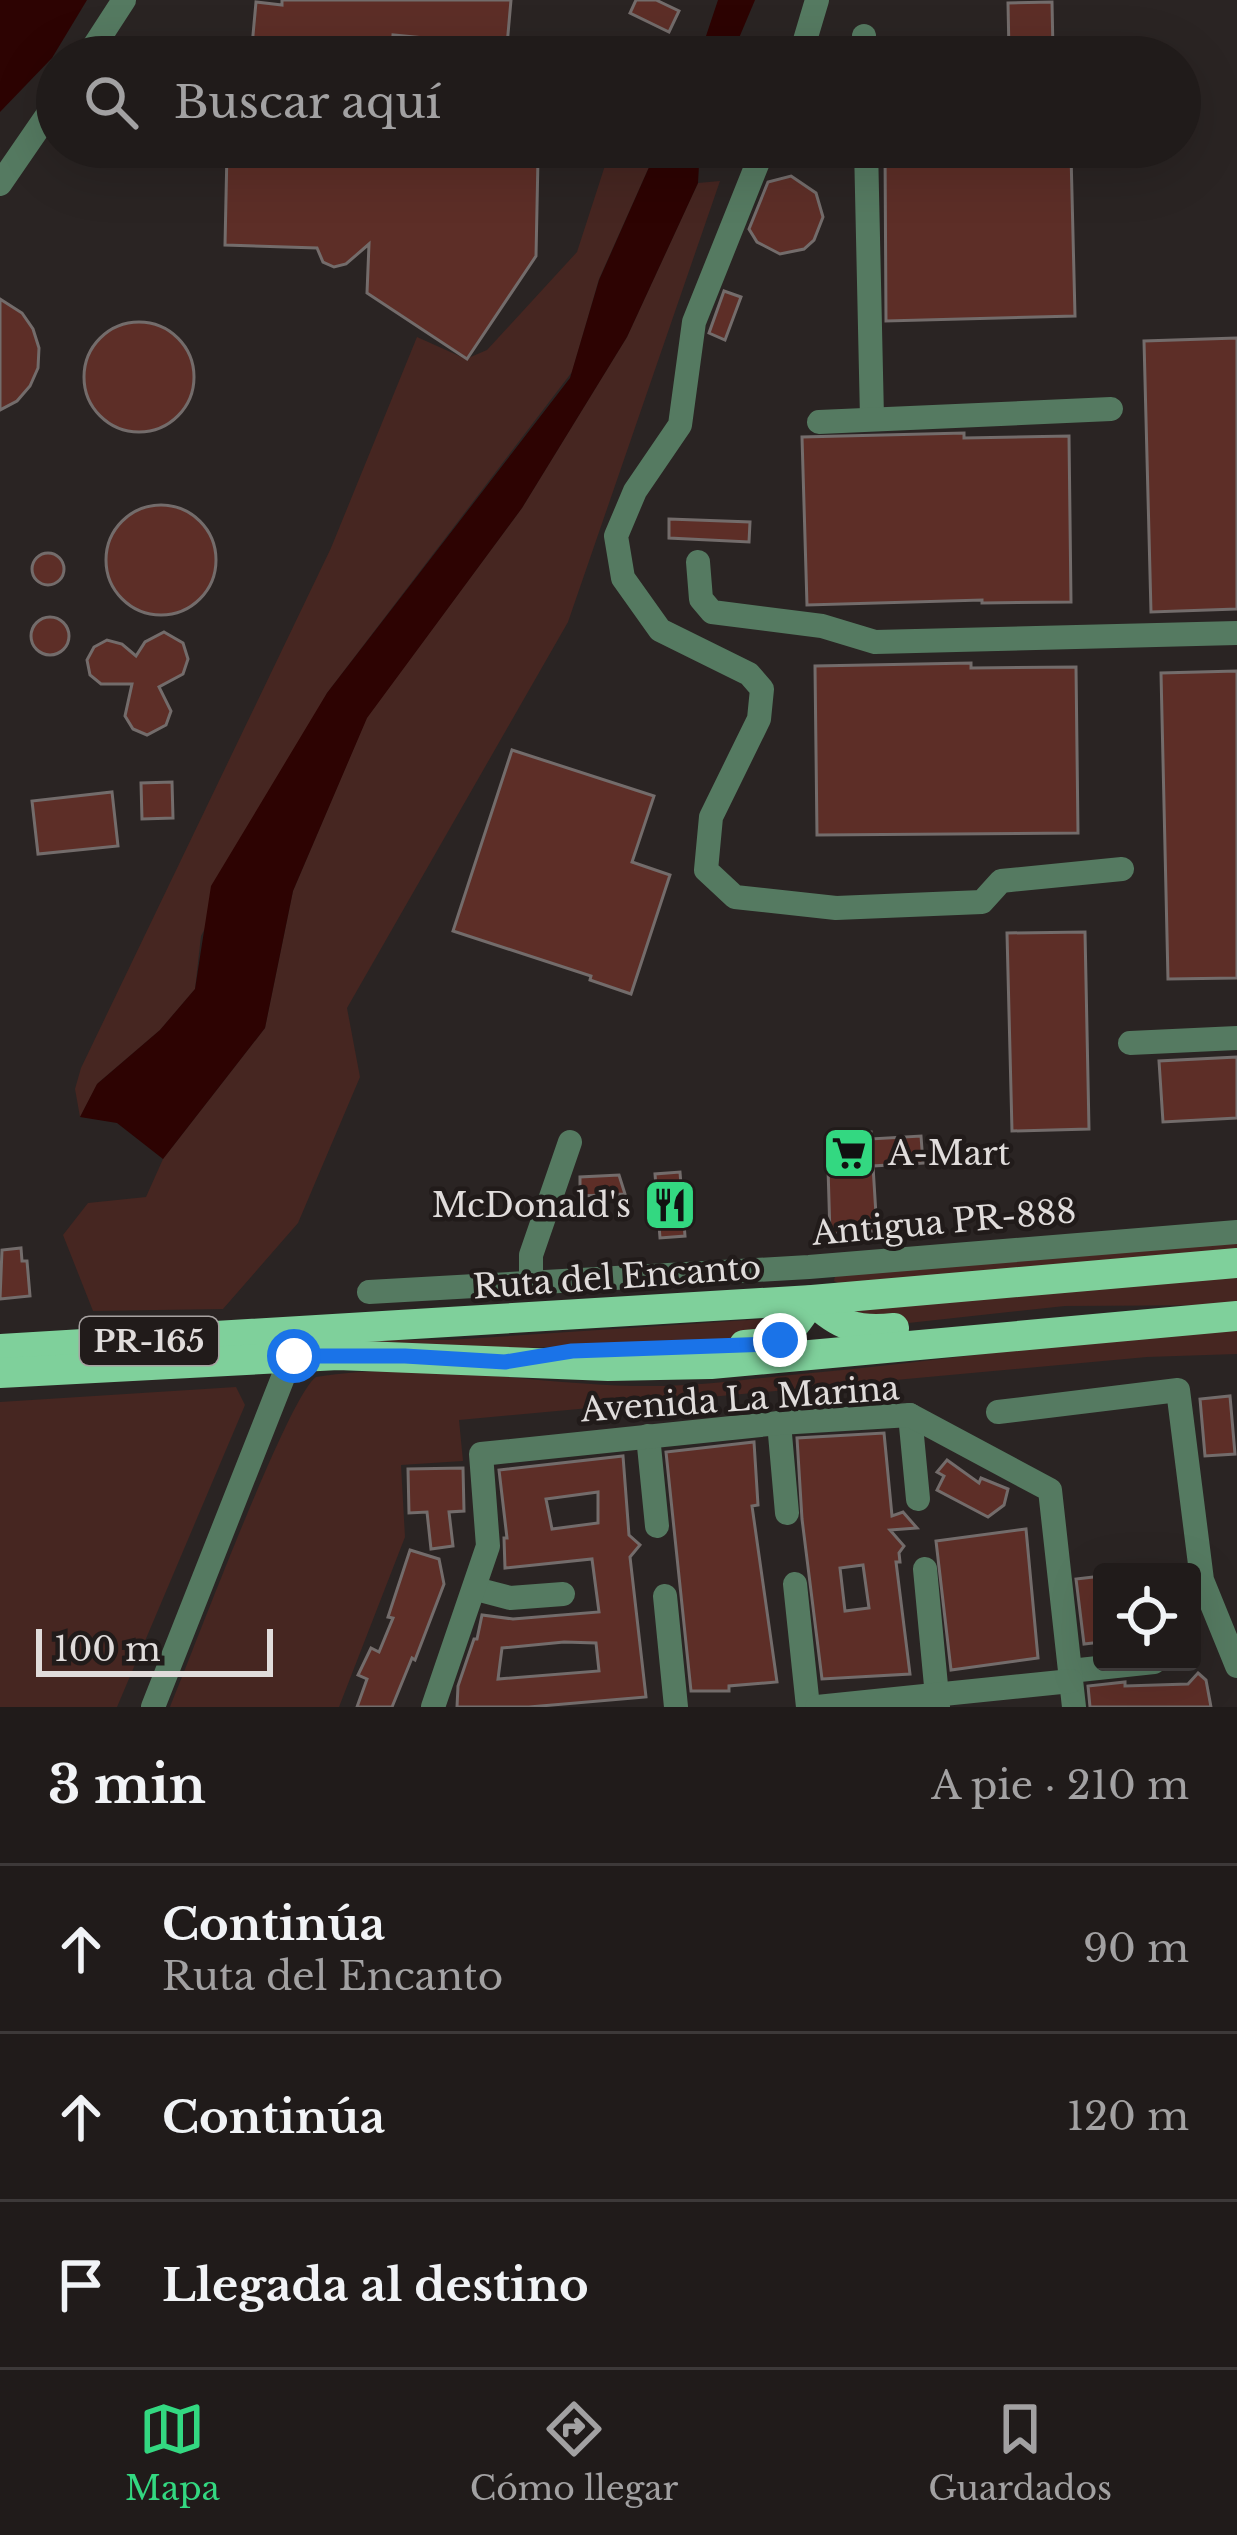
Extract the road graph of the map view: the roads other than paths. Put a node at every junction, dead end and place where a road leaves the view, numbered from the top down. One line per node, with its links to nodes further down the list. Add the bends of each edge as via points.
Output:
1 (124, 0): 3 (street)
2 (818, 0): 4 (street)
3 (101, 36)
4 (807, 36)
5 (36, 132): 8 (street)
6 (756, 168): 14 (street, via 694,322 680,425 635,491 616,536 623,578 660,630 749,674 762,689 759,719 711,817 706,870 735,898 836,908 982,902 1001,881)
7 (866, 168): 10 (street)
8 (0, 184)
9 (1111, 409): 10 (street)
10 (872, 418): 11 (street)
11 (819, 422)
12 (698, 562): 13 (street, via 701,599 712,612 822,626 875,642)
13 (1237, 633)
14 (1121, 869)
15 (1237, 1038): 16 (street)
16 (1130, 1043)
17 (570, 1142): 21 (street, via 531,1256)
18 (1237, 1232): 20 (street, Antigua PR-888)
19 (1237, 1263): 23 (main road, Ruta del Encanto / PR-165)
20 (809, 1268): 21 (street, Antigua PR-888); 23 (street)
21 (531, 1280): 22 (street, Antigua PR-888)
22 (369, 1292)
23 (812, 1300): 25 (main road, via 832,1319 864,1331 1078,1312); 26 (main road, Ruta del Encanto / PR-165); 28 (main road, via 790,1332 768,1344 572,1351)
24 (1237, 1316): 25 (main road, Ruta del Encanto / PR-165)
25 (1136, 1323): 28 (main road, Ruta del Encanto / PR-165, via 711,1364)
26 (296, 1344): 27 (main road, Ruta del Encanto / PR-165); 28 (main road, Ruta del Encanto / PR-165); 29 (main road, Ruta del Encanto / PR-165); 46 (street)
27 (0, 1349)
28 (505, 1362)
29 (0, 1373)
30 (998, 1412): 42 (street, via 1178,1390 1202,1580)
31 (910, 1415): 32 (street, Avenida La Marina); 34 (street); 44 (street, Avenida La Marina, via 1049,1490)
32 (779, 1423): 33 (street, Avenida La Marina); 35 (street)
33 (648, 1436): 36 (street); 39 (street, Avenida La Marina, via 481,1454 488,1546)
34 (918, 1499)
35 (788, 1513)
36 (657, 1526)
37 (925, 1569): 45 (street)
38 (795, 1584): 49 (street)
39 (476, 1589): 40 (street, via 510,1598); 47 (street)
40 (562, 1594)
41 (665, 1596): 48 (street)
42 (1237, 1666)
43 (1101, 1671): 44 (street)
44 (1071, 1676): 45 (street); 50 (street, Avenida La Marina)
45 (938, 1701): 49 (street)
46 (153, 1707)
47 (433, 1707)
48 (676, 1707)
49 (812, 1707)
50 (1074, 1707)

